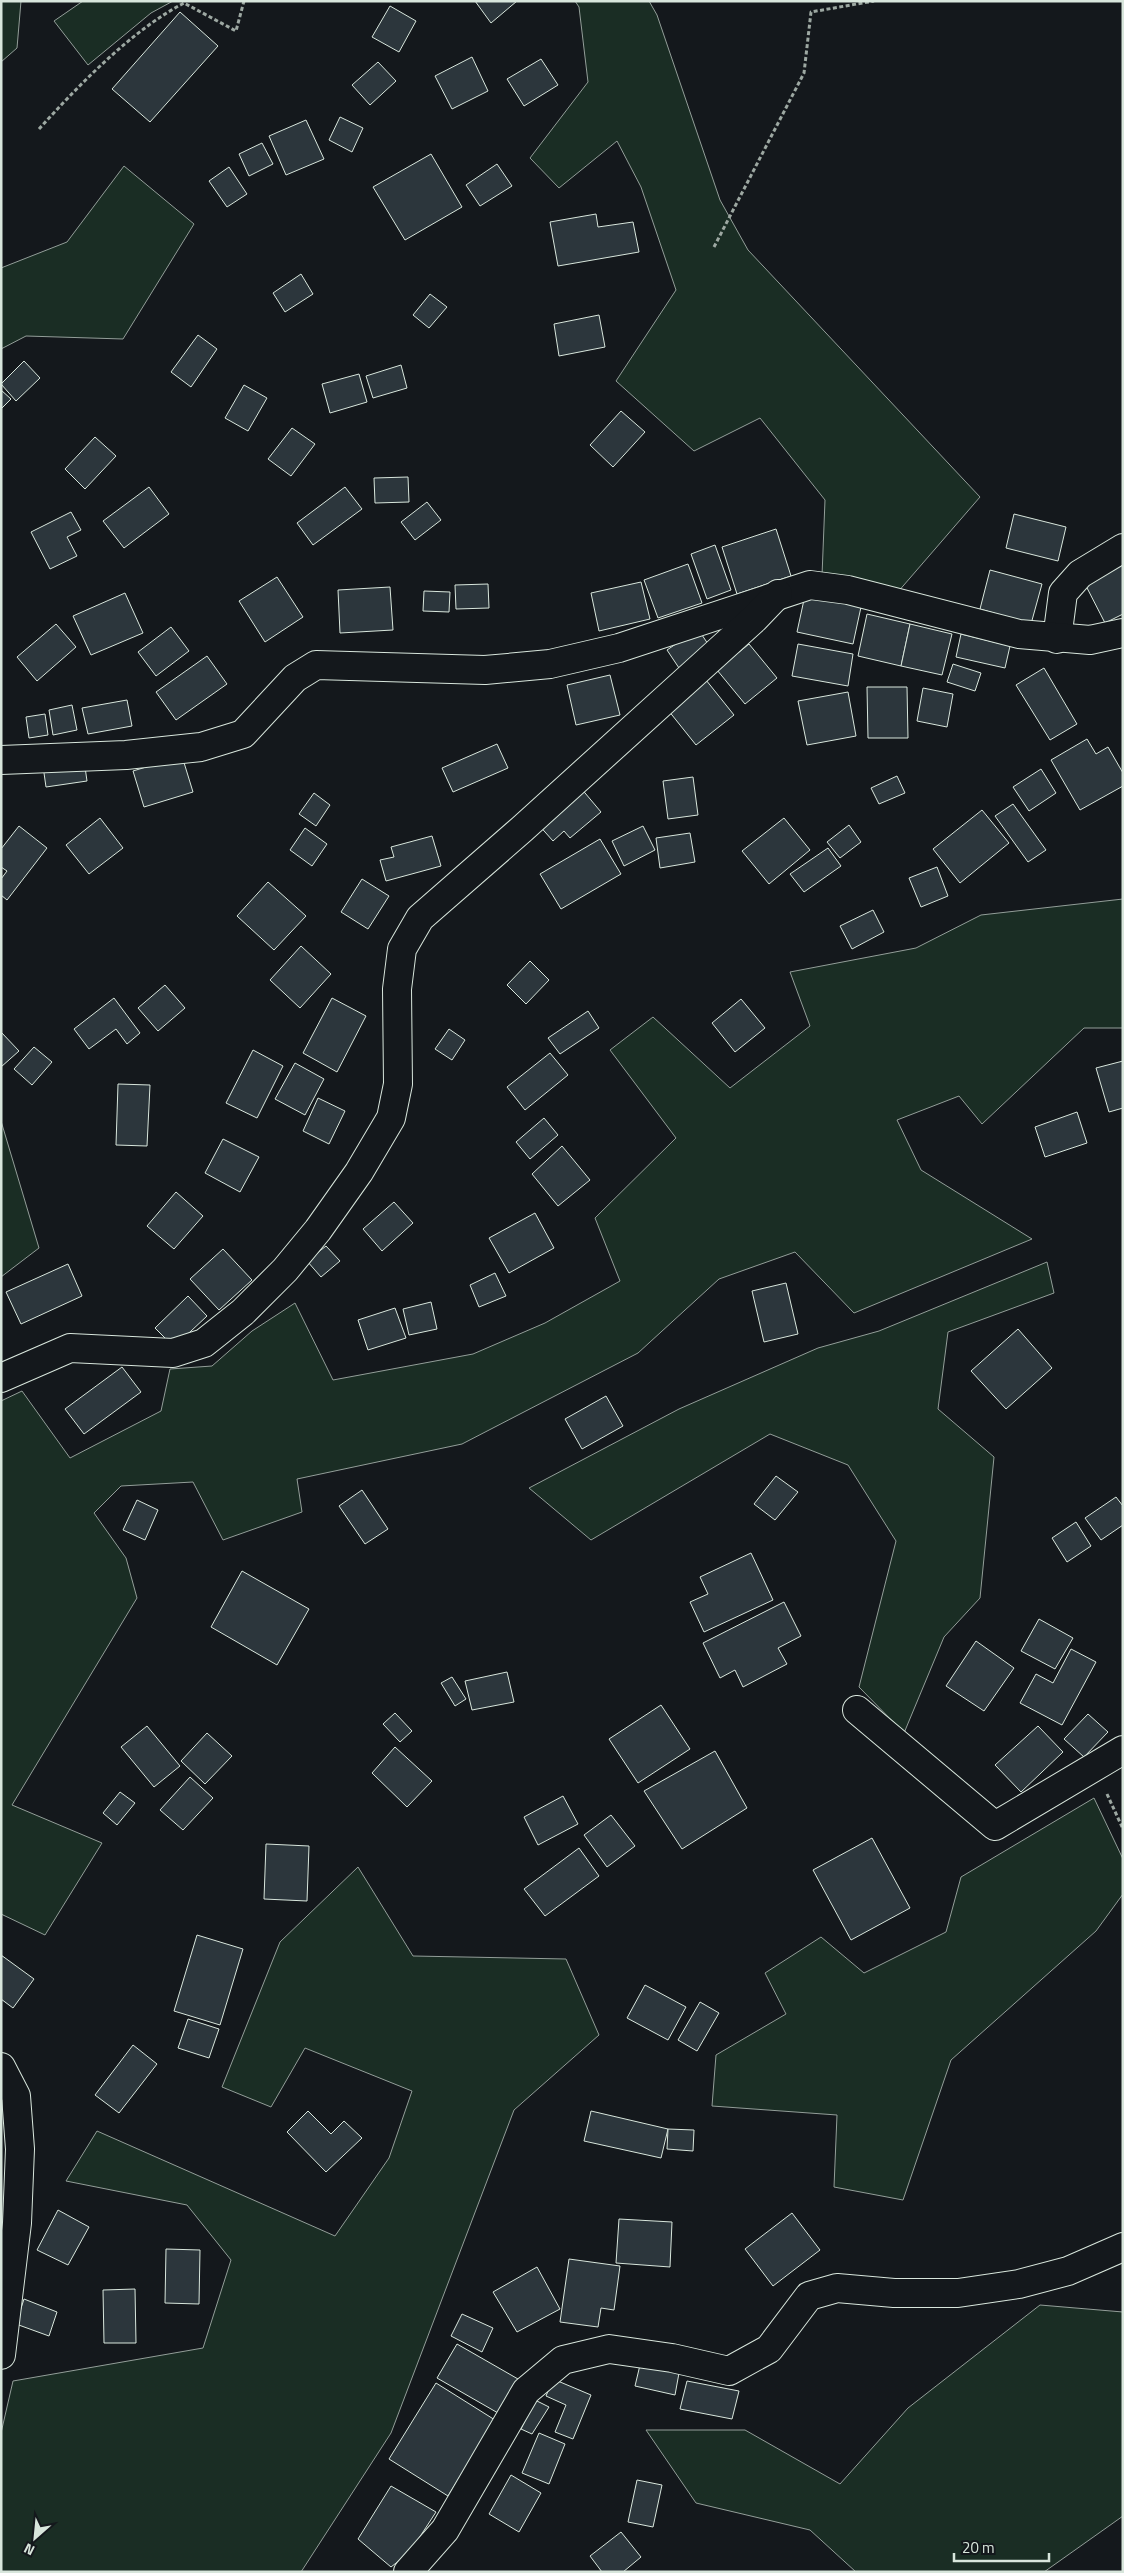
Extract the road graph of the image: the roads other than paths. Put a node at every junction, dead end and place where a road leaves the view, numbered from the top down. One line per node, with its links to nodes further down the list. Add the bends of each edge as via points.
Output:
1 (1123, 548): 4 (street, via 1080,574 1063,593)
2 (778, 594): 4 (street, via 810,585 848,590 1019,634); 5 (street, via 619,648 550,664 484,670 316,665 294,678 244,734 201,747 126,755); 6 (street, via 420,918 402,949 398,989 398,1084 391,1118 359,1172 285,1270 243,1312 204,1343 173,1353 70,1348)
3 (1123, 633): 4 (street, via 1090,640)
4 (1057, 639)
5 (1, 760)
6 (1, 1378)
7 (857, 1710): 8 (street, via 995,1826)
8 (1123, 1750)
9 (1, 2067): 11 (street, via 16,2096 20,2149 17,2224)
10 (1123, 2247): 12 (street, via 1068,2271 1010,2285 958,2293 894,2293 838,2288 809,2296 769,2349 729,2371 672,2358 609,2349 563,2360 526,2391 445,2530)
11 (1, 2355)
12 (408, 2572)

